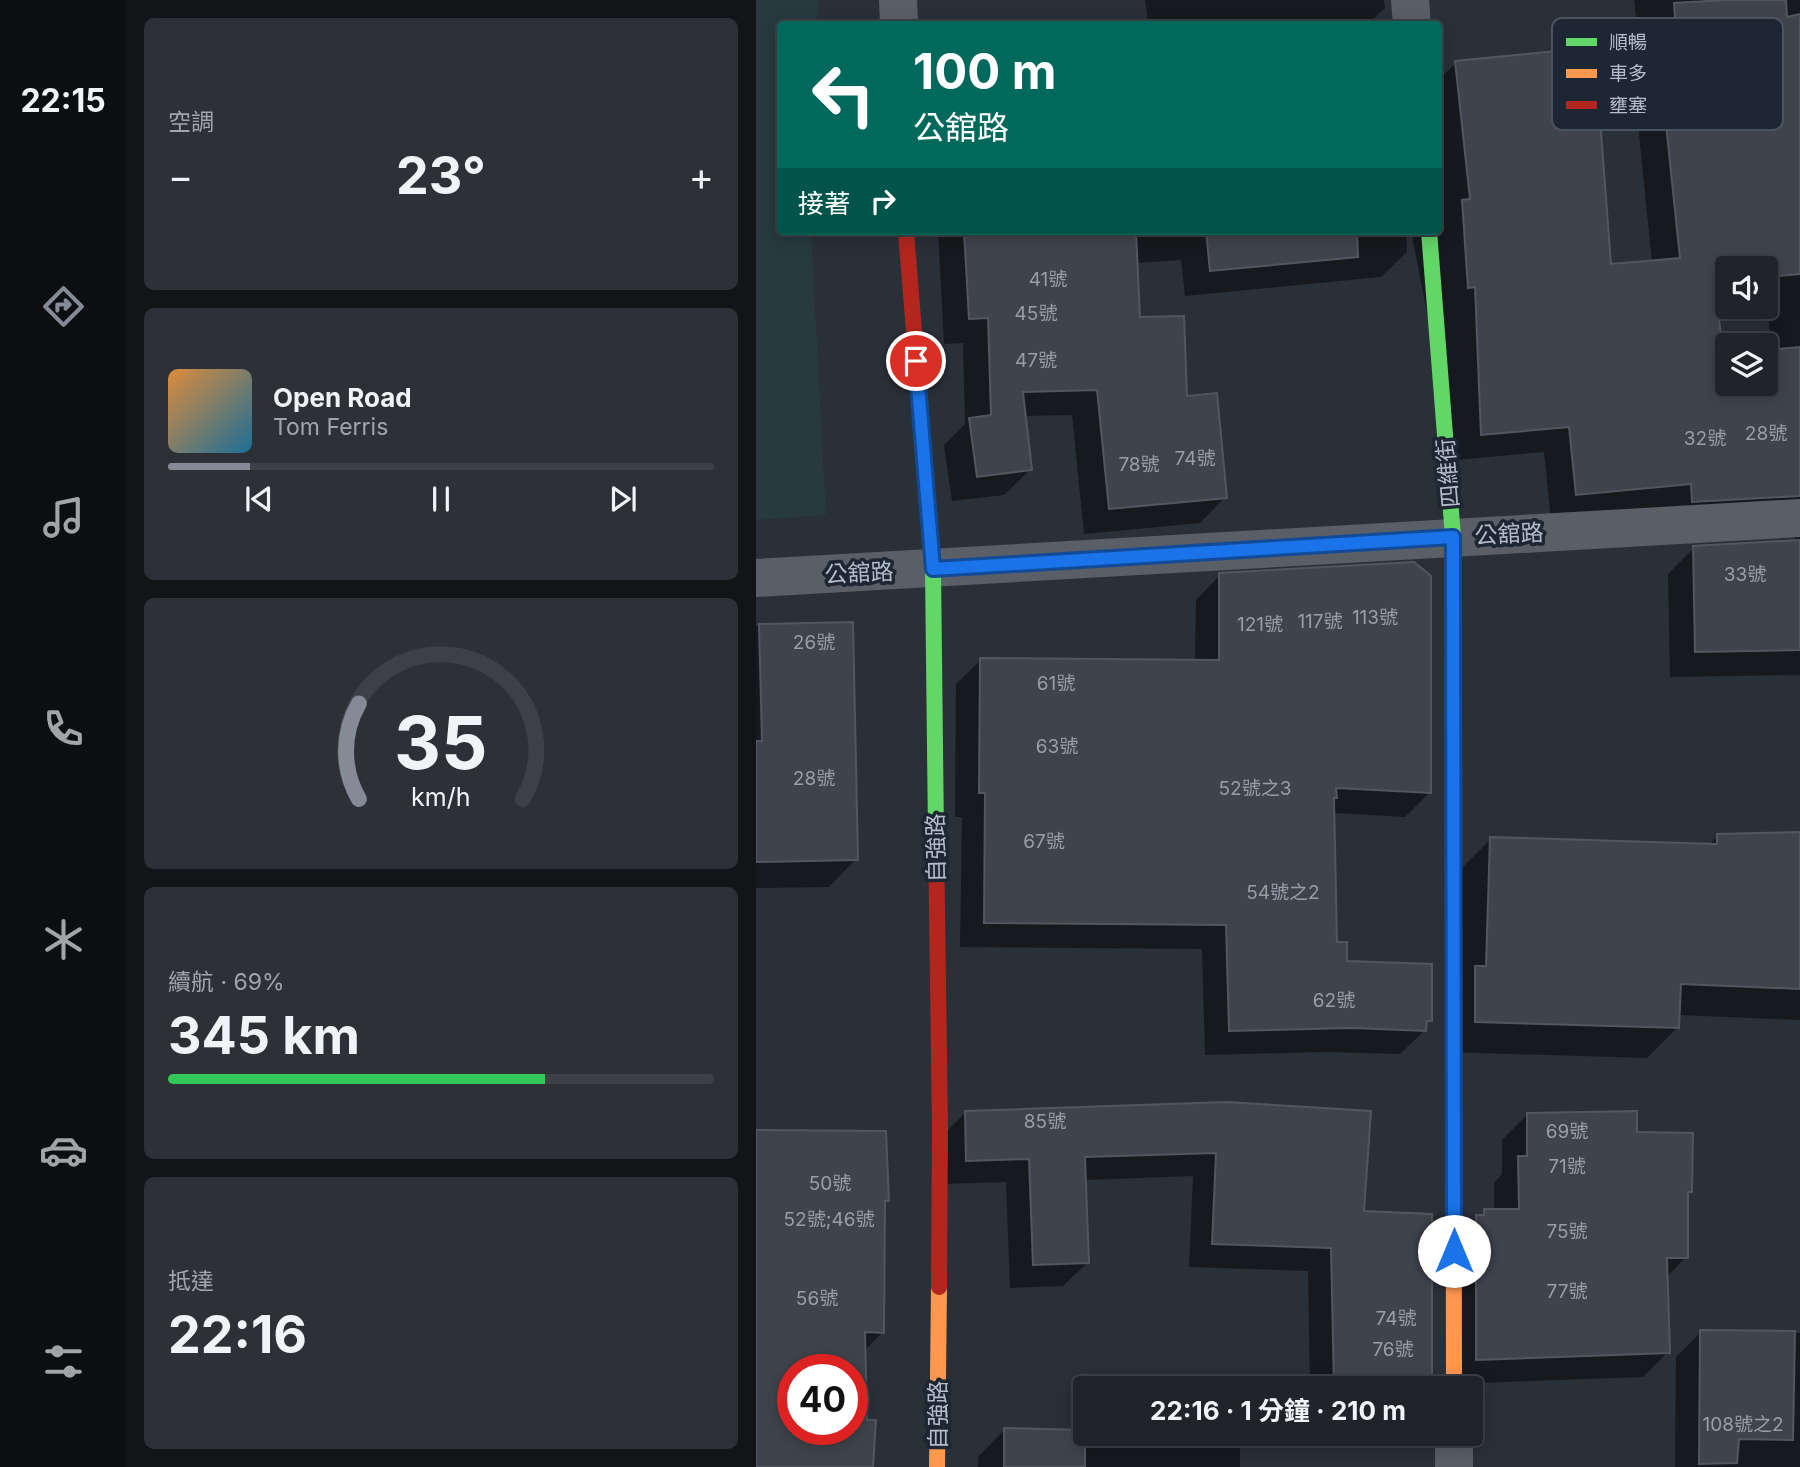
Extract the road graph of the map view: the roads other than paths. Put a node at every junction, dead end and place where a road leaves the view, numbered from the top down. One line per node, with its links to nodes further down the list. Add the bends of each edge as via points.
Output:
1 (898, 0): 3 (street)
2 (1410, 0): 4 (street)
3 (899, 21)
4 (1412, 21)
5 (906, 235): 9 (street, 自強路)
6 (1429, 235): 8 (street, 四維街)
7 (1800, 518): 8 (street, 公舘路)
8 (1453, 537): 9 (street, 公舘路); 11 (street, 四維街)
9 (933, 569): 10 (street, 公舘路); 13 (street, 自強路, via 940,1129)
10 (756, 578)
11 (1454, 1376)
12 (1454, 1446): 14 (street)
13 (937, 1467)
14 (1454, 1467)

